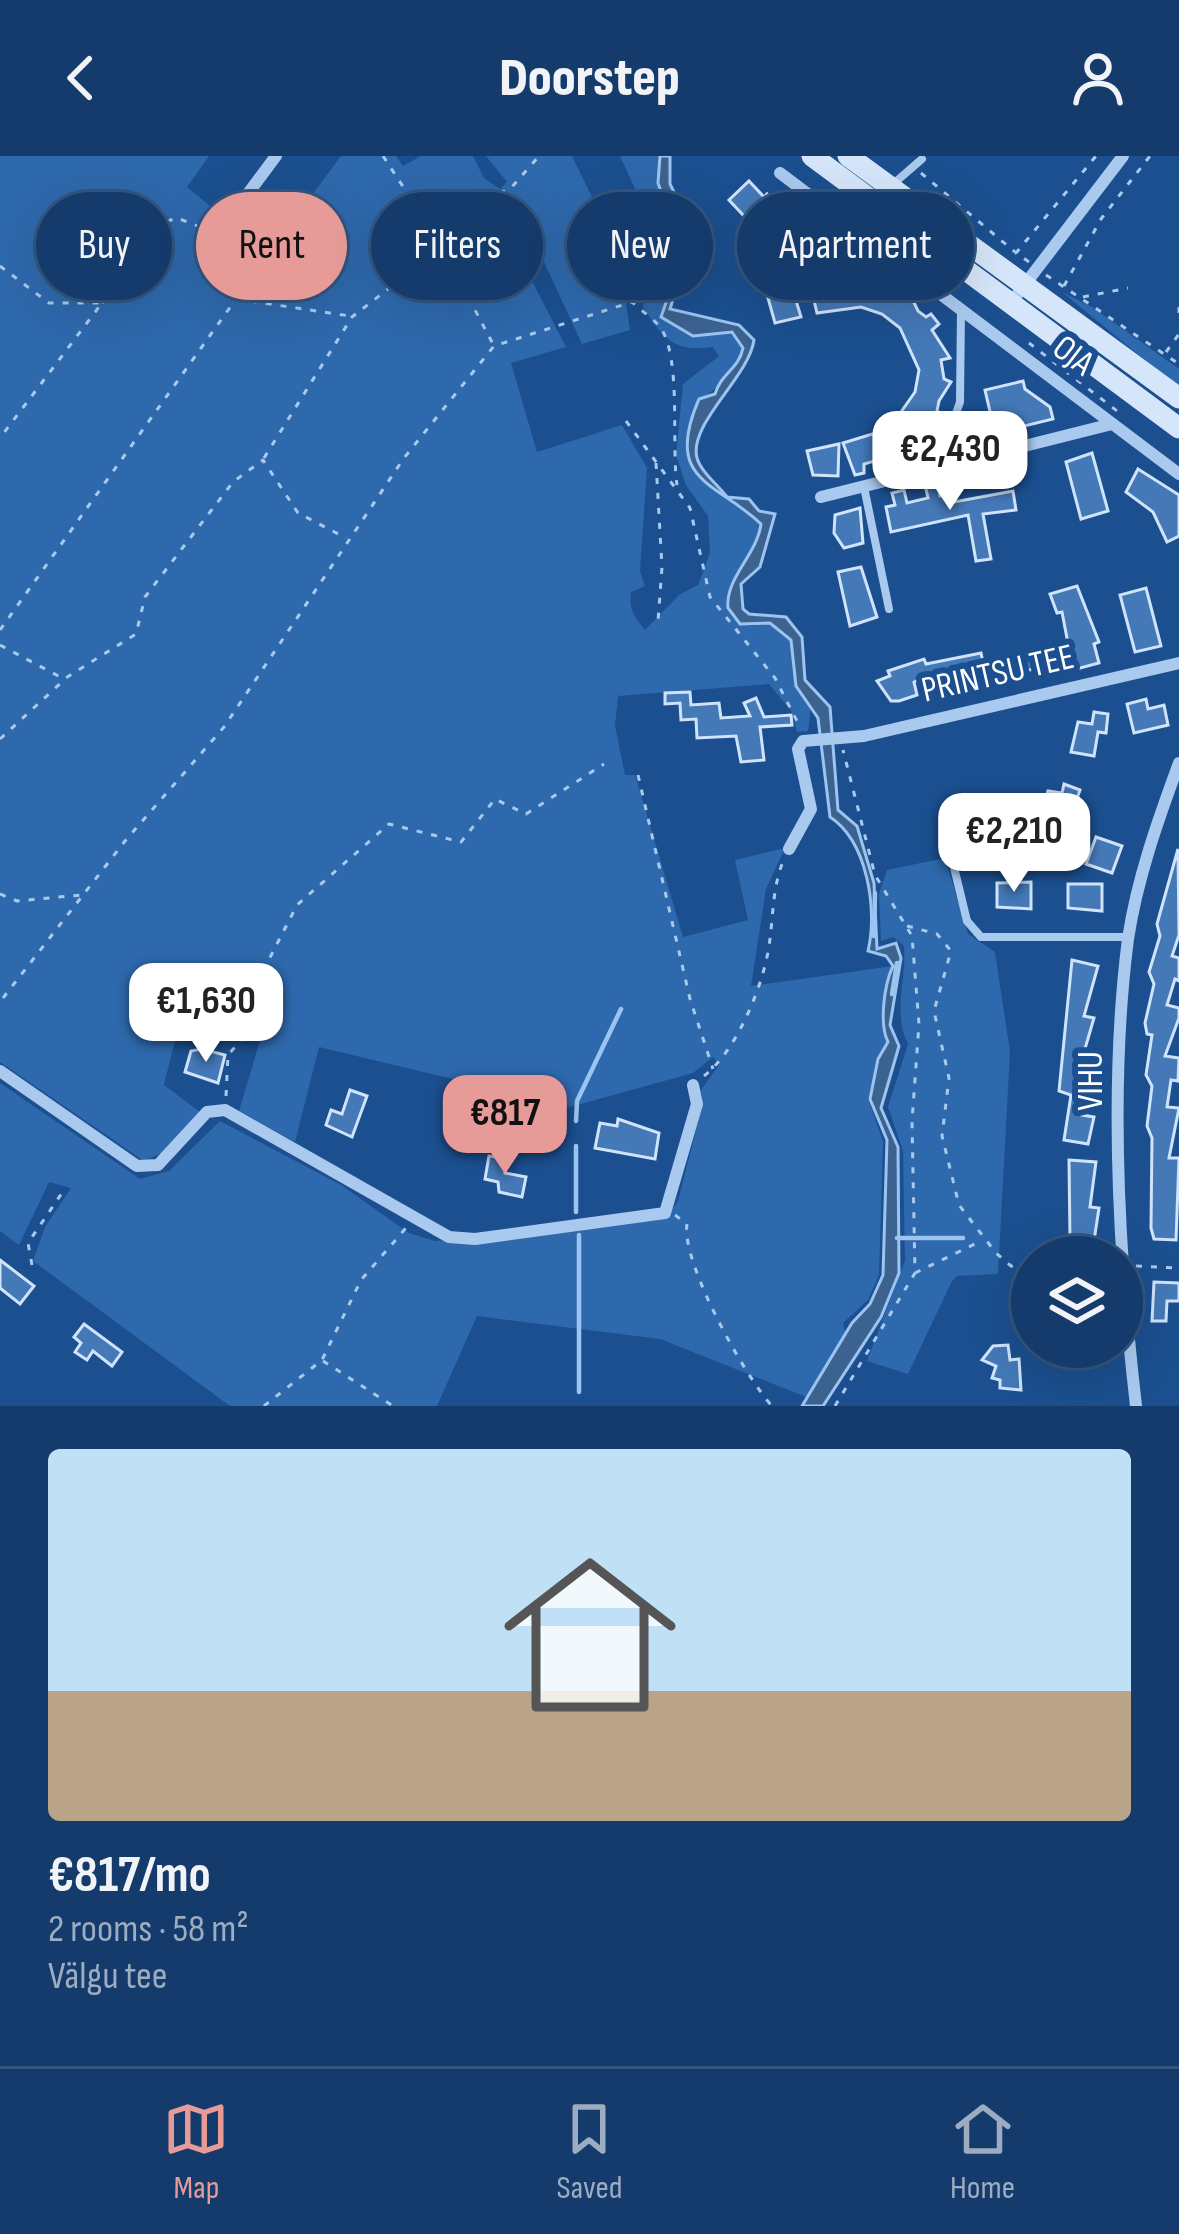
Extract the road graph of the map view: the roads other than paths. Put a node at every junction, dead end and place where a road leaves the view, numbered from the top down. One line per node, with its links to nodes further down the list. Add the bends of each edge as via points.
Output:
1 (276, 156): 8 (street)
2 (812, 156): 10 (main road)
3 (848, 156): 7 (main road)
4 (1123, 156): 10 (street)
5 (922, 159): 7 (lane)
6 (780, 173): 9 (street, OJA)
7 (888, 186): 10 (main road)
8 (250, 192)
9 (805, 192)
10 (1024, 286): 13 (main road); 15 (main road)
11 (949, 300): 12 (street, OJA)
12 (961, 309): 14 (street, OJA); 16 (lane, via 960,402)
13 (1179, 398)
14 (1112, 424): 16 (street, OJA); 17 (street, OJA)
15 (1179, 428)
16 (936, 470): 18 (street, OJA)
17 (1179, 474)
18 (864, 487): 19 (street, OJA); 20 (lane)
19 (821, 497)
20 (889, 609)
21 (1179, 663): 23 (street, PRINTSU TEE, via 864,736 803,741 798,749 812,809)
22 (1179, 763): 25 (street, VIHU)
23 (789, 849)
24 (952, 859): 25 (lane, via 967,921 981,937)
25 (1129, 937): 28 (street, VIHU, via 1121,1079)
26 (0, 1071): 27 (street, via 137,1166 158,1165 207,1112 226,1110 407,1222 476,1239 669,1210 697,1103)
27 (693, 1085)
28 (1136, 1406)

